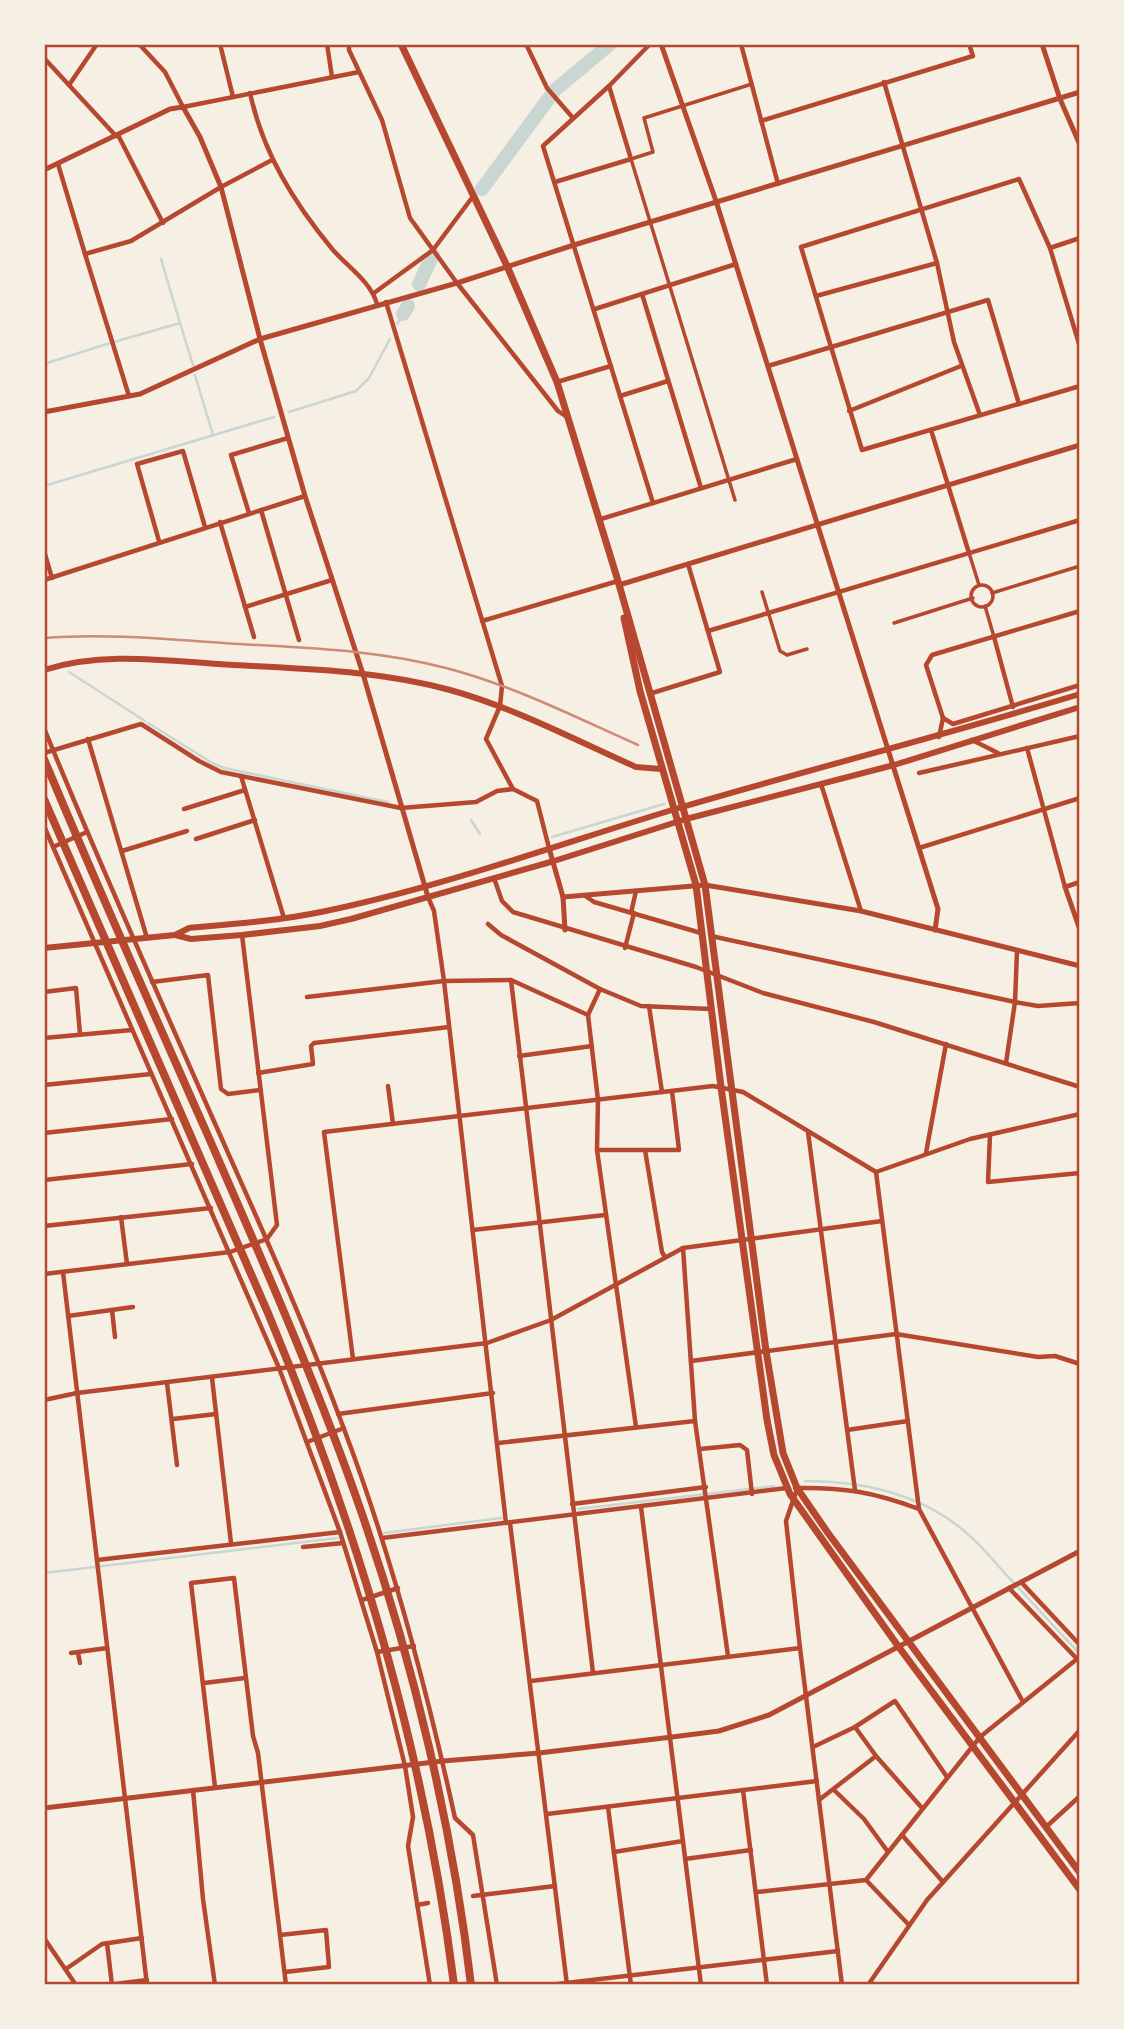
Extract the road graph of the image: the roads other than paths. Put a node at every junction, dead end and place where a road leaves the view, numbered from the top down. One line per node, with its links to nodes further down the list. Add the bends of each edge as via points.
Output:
1 (97, 44): 18 (street)
2 (139, 44): 25 (street, via 165,72)
3 (220, 44): 22 (street)
4 (327, 44): 15 (street)
5 (349, 44): 14 (street)
6 (401, 44): 38 (highway)
7 (526, 44): 26 (street, via 547,88)
8 (650, 44): 19 (street)
9 (660, 44): 24 (street)
10 (741, 44): 17 (street)
11 (969, 44): 16 (street, via 973,56)
12 (1042, 44): 23 (street)
13 (44, 58): 18 (street)
14 (359, 72): 15 (street); 46 (street, via 382,120 410,218)
15 (332, 77): 21 (street)
16 (884, 82): 27 (street); 29 (street)
17 (752, 84): 24 (street); 27 (street)
18 (69, 85): 28 (street)
19 (609, 86): 26 (street); 31 (street)
20 (1080, 92): 23 (street)
21 (250, 93): 22 (street); 32 (street)
22 (233, 97): 25 (street)
23 (1060, 99): 29 (street); 30 (street)
24 (684, 106): 31 (street, via 644,118 653,152); 39 (street)
25 (183, 107): 28 (street); 37 (street)
26 (573, 118): 35 (street, via 543,146)
27 (761, 121): 36 (street)
28 (117, 136): 33 (street); 42 (street)
29 (904, 145): 36 (street); 40 (street)
30 (1080, 145)
31 (631, 159): 35 (street); 41 (street)
32 (272, 160): 37 (street); 53 (street, via 316,228)
33 (58, 164): 34 (street); 47 (street)
34 (44, 170)
35 (555, 182): 44 (street)
36 (778, 184): 39 (street)
37 (221, 187): 42 (street); 60 (street)
38 (474, 195): 46 (street); 50 (highway)
39 (716, 201): 41 (street); 49 (street)
40 (922, 211): 45 (street, via 1019,180); 48 (street); 55 (street, via 801,247)
41 (649, 222): 44 (street); 52 (street)
42 (163, 223): 47 (street, via 131,241)
43 (1080, 238): 45 (street)
44 (574, 245): 50 (street); 58 (street)
45 (1050, 247): 61 (street)
46 (433, 250): 51 (street); 53 (street)
47 (85, 254): 69 (street)
48 (937, 263): 55 (street); 59 (street)
49 (736, 264): 52 (street); 64 (street)
50 (507, 266): 51 (street); 67 (highway)
51 (457, 283): 56 (street); 75 (street, via 558,411)
52 (669, 285): 54 (street); 80 (street)
53 (374, 293): 57 (street)
54 (642, 294): 58 (street); 66 (street)
55 (816, 296): 62 (street)
56 (386, 301): 57 (street); 113 (street)
57 (377, 304): 60 (street)
58 (595, 309): 63 (street)
59 (948, 313): 62 (street); 65 (street); 71 (street, via 988,300)
60 (260, 339): 69 (street); 77 (street)
61 (1080, 346)
62 (831, 348): 64 (street); 73 (street)
63 (611, 366): 67 (street); 70 (street)
64 (768, 366): 79 (street)
65 (961, 366): 73 (street); 74 (street)
66 (668, 381): 70 (street); 82 (street)
67 (557, 382): 75 (highway)
68 (1080, 386): 71 (street)
69 (129, 396): 72 (street)
70 (620, 396): 85 (street)
71 (1019, 404): 74 (street)
72 (44, 411)
73 (849, 411): 76 (street, via 862,450)
74 (980, 415): 76 (street)
75 (570, 419): 88 (highway)
76 (931, 430): 81 (street)
77 (288, 438): 83 (street); 87 (street, via 232,455)
78 (1080, 445): 81 (street)
79 (797, 458): 80 (street); 91 (street)
80 (728, 479): 82 (street); 84 (street)
81 (946, 484): 91 (street); 95 (street)
82 (701, 488): 85 (street)
83 (305, 496): 86 (street); 100 (street)
84 (735, 500)
85 (653, 503): 88 (street)
86 (261, 510): 87 (street); 106 (street)
87 (249, 513): 90 (street)
88 (601, 519): 101 (highway)
89 (1080, 520): 95 (street)
90 (220, 522): 92 (street); 110 (street)
91 (818, 526): 96 (street); 104 (street)
92 (205, 527): 93 (street); 93 (street, via 183,451 137,464)
93 (159, 541): 98 (street)
94 (44, 551): 98 (street)
95 (969, 553): 102 (street); 104 (street)
96 (688, 564): 101 (street); 115 (street)
97 (1080, 566): 105 (street)
98 (51, 578): 99 (street)
99 (44, 580)
100 (332, 580): 106 (street); 121 (street)
101 (619, 583): 107 (highway); 113 (street)
102 (979, 585): 105 (street, via 984,583); 108 (street, via 974,586)
103 (762, 592): 112 (street)
104 (839, 592): 112 (street); 137 (street)
105 (992, 593): 109 (street, via 993,599)
106 (285, 594): 110 (street); 118 (street)
107 (622, 594): 123 (highway); 143 (highway, via 640,691)
108 (973, 598): 109 (street, via 980,608); 114 (street)
109 (985, 606): 117 (street)
110 (245, 607): 116 (street)
111 (1080, 611): 117 (street)
112 (768, 613): 115 (street); 119 (street, via 780,651 787,655)
113 (482, 621): 125 (street, via 502,686)
114 (894, 623)
115 (708, 631): 123 (street, via 720,673)
116 (254, 637)
117 (994, 637): 126 (street); 128 (street, via 932,655 926,665)
118 (299, 640)
119 (807, 649)
120 (44, 670): 121 (main road, via 94,659 146,659)
121 (363, 674): 125 (main road, via 447,689); 152 (street)
122 (1080, 685): 126 (street)
123 (649, 694): 151 (highway)
124 (1080, 694): 131 (main road)
125 (500, 706): 143 (main road, via 636,768); 147 (street, via 486,739)
126 (1013, 707): 129 (street)
127 (1080, 707): 135 (main road)
128 (943, 718): 129 (street, via 953,724); 133 (street)
129 (966, 720): 131 (street)
130 (44, 728): 138 (street)
131 (958, 731): 133 (main road)
132 (1080, 736): 136 (street)
133 (939, 737): 137 (main road)
134 (88, 739): 138 (street); 145 (street, via 141,724 199,761); 166 (street)
135 (972, 740): 140 (street); 142 (main road)
136 (1027, 748): 140 (street); 154 (street)
137 (889, 749): 142 (street); 151 (main road)
138 (53, 750): 139 (street); 161 (street)
139 (44, 753)
140 (999, 754): 144 (street)
141 (44, 760): 401 (highway, via 310,1372 362,1514 420,1713)
142 (894, 765): 146 (main road); 165 (street)
143 (661, 769): 155 (highway)
144 (919, 773)
145 (241, 776): 148 (street); 152 (street)
146 (821, 784): 156 (main road); 178 (street)
147 (513, 789): 152 (street, via 497,790 476,802); 164 (street, via 537,801)
148 (245, 790): 153 (street); 157 (street)
149 (1080, 798): 154 (street)
150 (44, 799): 400 (highway, via 268,1313 363,1567 407,1727)
151 (682, 807): 155 (main road); 156 (highway)
152 (401, 808): 171 (street)
153 (184, 809)
154 (1044, 809): 165 (street); 173 (street)
155 (672, 810): 158 (highway); 164 (main road)
156 (686, 819): 158 (main road); 170 (highway)
157 (255, 820): 162 (street); 180 (street)
158 (676, 822): 167 (main road); 172 (highway)
159 (44, 826): 163 (street)
160 (187, 831): 166 (street)
161 (87, 832): 163 (street); 190 (street)
162 (196, 839)
163 (53, 847): 191 (street)
164 (550, 848): 167 (street); 171 (main road)
165 (919, 848): 183 (street, via 938,909)
166 (122, 851): 189 (street)
167 (554, 861): 168 (main road); 177 (street)
168 (495, 878): 176 (main road); 182 (street, via 502,901 513,912)
169 (1080, 882): 173 (street)
170 (705, 885): 172 (street); 178 (street); 188 (highway)
171 (423, 886): 176 (street); 180 (main road)
172 (696, 886): 174 (street); 185 (highway)
173 (1065, 887): 184 (street)
174 (636, 891): 175 (street); 179 (street)
175 (584, 895): 177 (street); 179 (street)
176 (428, 897): 187 (main road, via 320,926); 199 (street)
177 (563, 897): 182 (street)
178 (861, 911): 183 (street)
179 (633, 913): 185 (street); 193 (street)
180 (284, 918): 186 (main road, via 189,928)
181 (488, 924): 201 (street)
182 (565, 930): 193 (street)
183 (935, 930): 194 (street)
184 (1080, 930)
185 (702, 933): 196 (highway)
186 (175, 935): 187 (main road, via 191,939); 189 (main road)
187 (242, 935): 217 (street)
188 (711, 936): 197 (highway); 204 (street)
189 (147, 937): 190 (main road)
190 (134, 939): 191 (main road); 200 (street)
191 (93, 944): 192 (main road); 210 (street)
192 (44, 948)
193 (625, 948): 196 (street)
194 (1017, 951): 195 (street); 204 (street)
195 (1080, 966)
196 (707, 972): 197 (street); 207 (highway)
197 (716, 976): 213 (street); 223 (highway)
198 (511, 980): 199 (street); 208 (street); 215 (street)
199 (444, 981): 203 (street); 209 (street)
200 (152, 982): 224 (street, via 208,975 221,1088 228,1094); 252 (street)
201 (600, 989): 206 (street); 208 (street)
202 (44, 992): 211 (street, via 76,988)
203 (307, 997)
204 (1016, 1002): 205 (street, via 1038,1006); 216 (street)
205 (1080, 1003)
206 (649, 1006): 207 (street); 226 (street)
207 (711, 1009): 221 (highway)
208 (587, 1015): 214 (street)
209 (449, 1027): 217 (street, via 314,1043 313,1064); 230 (street)
210 (132, 1030): 211 (street); 218 (street)
211 (80, 1034): 212 (street)
212 (44, 1038)
213 (946, 1044): 216 (street); 238 (street)
214 (592, 1046): 215 (street); 227 (street)
215 (519, 1056): 228 (street)
216 (1006, 1063): 222 (street)
217 (258, 1073): 224 (street)
218 (151, 1074): 219 (street); 231 (street)
219 (44, 1085)
220 (388, 1086): 232 (street)
221 (721, 1087): 223 (street); 225 (street); 253 (highway)
222 (1080, 1087)
223 (731, 1089): 233 (street); 251 (highway)
224 (260, 1090): 252 (street, via 277,1226)
225 (673, 1091): 226 (street); 237 (street, via 679,1150)
226 (662, 1092): 227 (street)
227 (598, 1100): 228 (street); 236 (street)
228 (525, 1109): 230 (street); 247 (street)
229 (1080, 1114): 235 (street)
230 (460, 1117): 232 (street); 250 (street)
231 (172, 1119): 234 (street); 239 (street)
232 (393, 1125): 272 (street, via 324,1132)
233 (807, 1131): 240 (street); 249 (street)
234 (44, 1133)
235 (990, 1135): 238 (street); 241 (street, via 988,1182)
236 (597, 1150): 237 (street); 244 (street)
237 (645, 1150): 256 (street)
238 (926, 1153): 240 (street)
239 (191, 1164): 242 (street); 243 (street)
240 (876, 1172): 246 (street)
241 (1080, 1173)
242 (44, 1180)
243 (211, 1208): 245 (street); 255 (street)
244 (605, 1214): 247 (street); 261 (street)
245 (121, 1217): 248 (street); 257 (street)
246 (881, 1221): 249 (street); 266 (street)
247 (539, 1223): 250 (street); 265 (street)
248 (44, 1226)
249 (820, 1228): 251 (street); 268 (street)
250 (473, 1230): 269 (street)
251 (752, 1237): 253 (street); 270 (highway)
252 (267, 1239): 255 (street); 274 (street)
253 (742, 1239): 254 (street); 271 (highway)
254 (682, 1248): 256 (street); 273 (street)
255 (230, 1252): 257 (street); 276 (street)
256 (665, 1257): 261 (street)
257 (127, 1264): 259 (street)
258 (44, 1268): 260 (street)
259 (63, 1272): 260 (street); 264 (street)
260 (44, 1274)
261 (614, 1285): 265 (street); 287 (street)
262 (133, 1307): 263 (street)
263 (112, 1310): 264 (street); 267 (street)
264 (68, 1316): 279 (street)
265 (551, 1320): 269 (street); 290 (street)
266 (896, 1334): 268 (street); 275 (street, via 1055,1356); 286 (street)
267 (116, 1337)
268 (835, 1342): 270 (street); 289 (street)
269 (487, 1343): 272 (street); 280 (street)
270 (766, 1351): 271 (street); 297 (highway, via 783,1453)
271 (757, 1352): 273 (street); 296 (highway, via 774,1455)
272 (353, 1359): 274 (street)
273 (691, 1361): 285 (street)
274 (318, 1363): 276 (street); 283 (street)
275 (1080, 1364)
276 (279, 1368): 277 (street); 291 (street)
277 (212, 1378): 278 (street); 282 (street)
278 (167, 1382): 279 (street); 284 (street)
279 (77, 1393): 281 (street); 313 (street)
280 (493, 1393): 283 (street); 292 (street)
281 (44, 1400)
282 (216, 1414): 284 (street); 309 (street)
283 (338, 1414): 288 (street)
284 (173, 1419): 294 (street)
285 (695, 1421): 287 (street); 293 (street)
286 (908, 1421): 289 (street); 304 (street)
287 (636, 1427): 290 (street)
288 (344, 1428): 291 (street); 308 (street)
289 (846, 1430): 298 (street)
290 (564, 1435): 292 (street); 302 (street)
291 (307, 1442): 307 (street)
292 (498, 1443): 306 (street)
293 (700, 1450): 295 (street); 299 (street, via 740,1445 747,1450)
294 (177, 1465)
295 (706, 1487): 300 (street); 302 (street)
296 (788, 1488): 297 (street); 299 (street); 301 (highway)
297 (797, 1488): 298 (street); 301 (street); 318 (highway)
298 (855, 1490): 304 (street)
299 (752, 1494): 300 (street)
300 (708, 1499): 303 (street); 327 (street)
301 (793, 1499): 320 (highway); 323 (street, via 786,1521)
302 (572, 1504): 305 (street)
303 (642, 1507): 305 (street); 330 (street)
304 (919, 1509): 317 (street)
305 (573, 1516): 306 (street); 331 (street)
306 (508, 1523): 308 (street); 333 (street)
307 (340, 1532): 309 (street); 310 (street)
308 (382, 1538): 315 (street)
309 (231, 1543): 313 (street)
310 (343, 1543): 311 (street); 316 (street)
311 (303, 1547)
312 (1080, 1551): 314 (street)
313 (97, 1562): 322 (street)
314 (1016, 1585): 317 (street); 321 (street); 328 (street)
315 (398, 1588): 316 (street); 319 (street)
316 (362, 1600): 324 (street)
317 (971, 1609): 318 (street); 336 (street)
318 (908, 1642): 320 (street); 340 (highway)
319 (414, 1646): 324 (street); 345 (street)
320 (898, 1646): 335 (street); 341 (highway)
321 (1080, 1646)
322 (107, 1648): 325 (street); 356 (street)
323 (800, 1648): 327 (street); 335 (street)
324 (377, 1652): 346 (street)
325 (78, 1653): 326 (street); 329 (street)
326 (71, 1654)
327 (728, 1656): 330 (street)
328 (1079, 1661): 336 (street)
329 (80, 1663)
330 (662, 1664): 331 (street); 339 (street)
331 (593, 1673): 333 (street)
332 (245, 1678): 334 (street); 334 (street, via 234,1578 191,1583); 349 (street)
333 (531, 1681): 343 (street)
334 (204, 1684): 350 (street)
335 (807, 1695): 339 (street, via 746,1723); 342 (street)
336 (1023, 1702): 340 (street)
337 (855, 1727): 342 (street); 344 (street); 347 (street, via 895,1701)
338 (1080, 1730): 354 (street)
339 (672, 1737): 343 (street); 357 (street)
340 (980, 1737): 341 (street); 354 (highway)
341 (973, 1745): 347 (street); 359 (highway)
342 (813, 1747): 348 (street)
343 (539, 1753): 345 (street); 363 (street)
344 (877, 1756): 353 (street); 362 (street)
345 (443, 1761): 346 (street); 378 (street, via 455,1818 472,1835)
346 (405, 1766): 349 (street); 381 (street, via 414,1817 408,1846)
347 (947, 1777): 362 (street)
348 (817, 1781): 352 (street); 358 (street)
349 (261, 1782): 350 (street); 383 (street)
350 (215, 1787): 351 (street)
351 (193, 1790): 356 (street); 397 (street)
352 (743, 1790): 357 (street); 367 (street)
353 (834, 1790): 358 (street); 369 (street, via 864,1819)
354 (1021, 1794): 359 (street); 364 (highway)
355 (1080, 1796): 364 (street)
356 (124, 1798): 361 (street); 385 (street)
357 (678, 1798): 360 (street); 366 (street)
358 (819, 1800): 374 (street)
359 (1015, 1801): 373 (street); 376 (highway)
360 (608, 1807): 363 (street); 368 (street)
361 (44, 1808)
362 (922, 1808): 365 (street)
363 (547, 1814): 375 (street)
364 (1046, 1827): 371 (highway)
365 (902, 1835): 369 (street); 373 (street)
366 (683, 1841): 368 (street); 370 (street)
367 (751, 1850): 370 (street); 377 (street)
368 (614, 1852): 392 (street)
369 (888, 1852): 372 (street)
370 (685, 1859): 389 (street)
371 (1080, 1873)
372 (866, 1880): 374 (street); 382 (street)
373 (943, 1882): 382 (street)
374 (830, 1884): 377 (street); 387 (street)
375 (555, 1886): 378 (street); 394 (street)
376 (1080, 1890)
377 (757, 1892): 388 (street)
378 (483, 1894): 379 (street); 402 (street)
379 (473, 1896)
380 (428, 1903): 381 (street)
381 (417, 1905): 399 (street)
382 (909, 1925): 408 (street)
383 (280, 1935): 391 (street); 391 (street, via 326,1930 329,1967)
384 (44, 1938): 390 (street)
385 (142, 1938): 386 (street); 393 (street)
386 (107, 1943): 390 (street); 396 (street)
387 (838, 1951): 388 (street); 407 (street)
388 (764, 1960): 389 (street); 406 (street)
389 (699, 1968): 392 (street); 405 (street)
390 (66, 1969): 395 (street)
391 (285, 1972): 398 (street)
392 (630, 1977): 394 (street); 404 (street)
393 (147, 1983): 396 (street)
394 (567, 1984): 403 (street)
395 (76, 1985)
396 (110, 1985)
397 (215, 1985)
398 (286, 1985)
399 (429, 1985)
400 (454, 1985)
401 (471, 1985)
402 (497, 1985)
403 (549, 1985)
404 (631, 1985)
405 (701, 1985)
406 (767, 1985)
407 (842, 1985)
408 (868, 1985)

